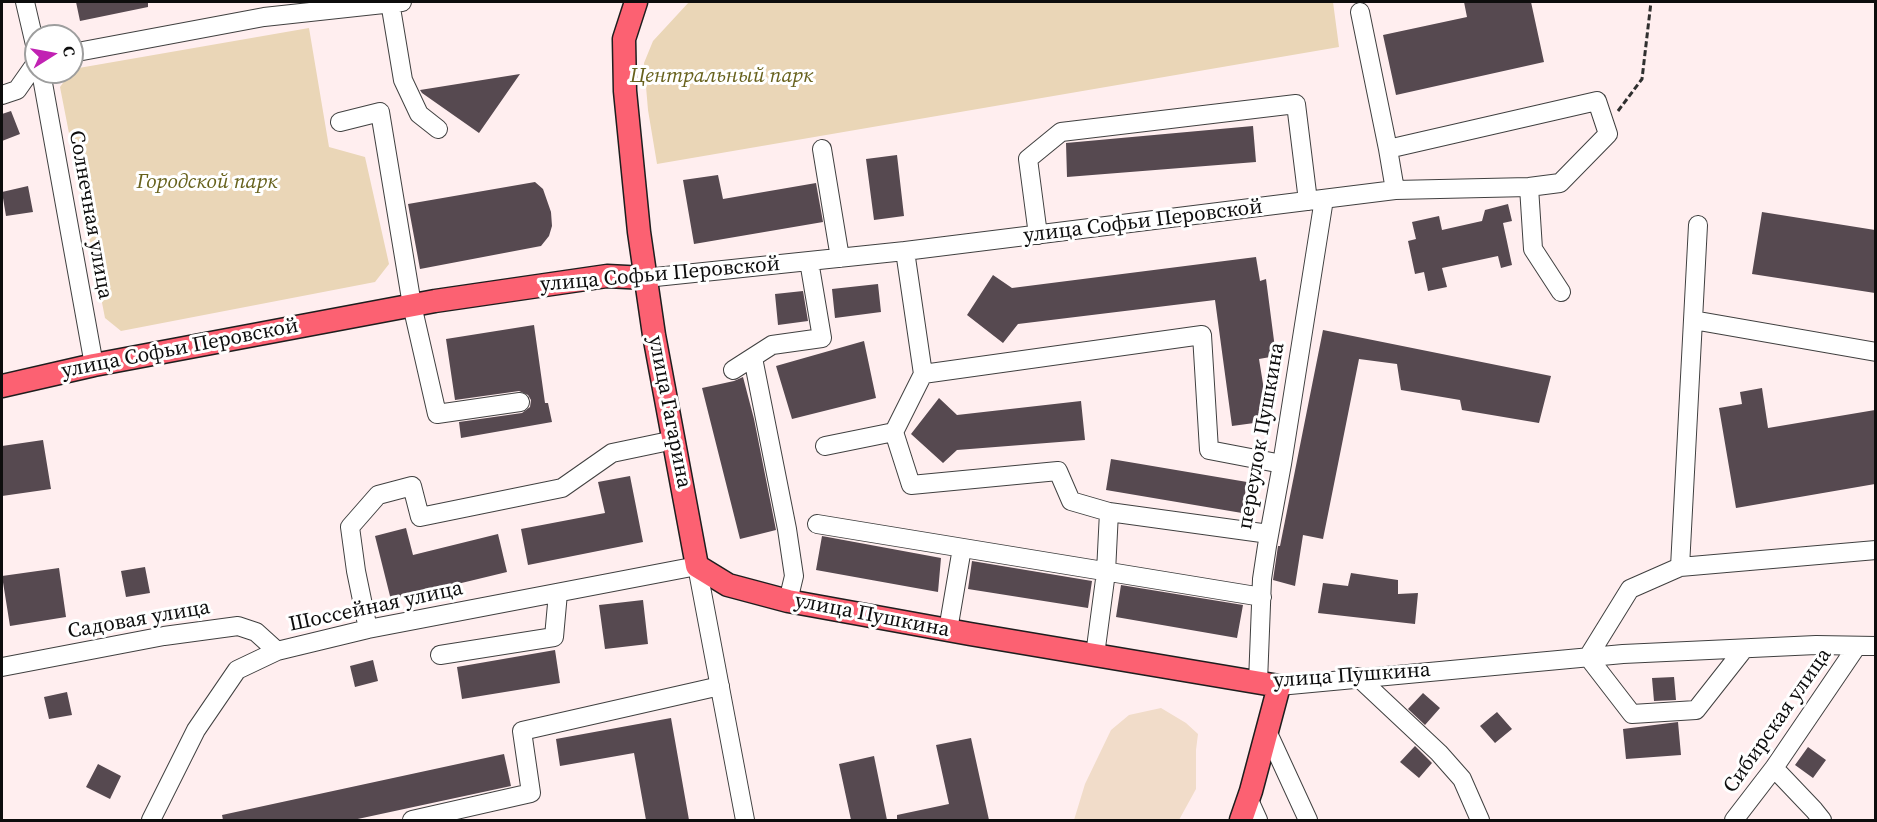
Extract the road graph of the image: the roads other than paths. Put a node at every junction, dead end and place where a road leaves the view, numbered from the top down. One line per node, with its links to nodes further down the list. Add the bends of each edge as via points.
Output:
1 (25, 2): 7 (street)
2 (390, 2): 3 (street); 5 (street); 13 (street, via 403,80 419,114)
3 (402, 2)
4 (636, 2): 24 (main road, улица Гагарина, via 624,39 625,91)
5 (262, 9): 8 (street)
6 (1360, 12): 14 (street)
7 (30, 24)
8 (84, 50)
9 (24, 80): 11 (street, via 17,90)
10 (43, 84): 30 (street, Солнечная улица)
11 (2, 95)
12 (340, 122): 26 (street, via 380,112)
13 (438, 129)
14 (1388, 149): 16 (street, улица Софьи Перовской, via 1597,101 1608,134 1560,183); 17 (street)
15 (822, 150): 22 (street)
16 (1529, 187): 17 (street, улица Софьи Перовской); 25 (street, via 1533,249)
17 (1395, 190): 18 (street, улица Софьи Перовской)
18 (1316, 200): 20 (street, улица Софьи Перовской); 20 (street, переулок Пушкина, via 1296,104 1061,132 1028,159); 38 (street, переулок Пушкина)
19 (1698, 225): 27 (street)
20 (1038, 235): 21 (street, улица Софьи Перовской)
21 (905, 251): 22 (street, улица Софьи Перовской); 32 (street)
22 (840, 258): 23 (street, улица Софьи Перовской)
23 (809, 261): 24 (street, улица Софьи Перовской); 29 (street, via 822,338 772,345)
24 (646, 278): 26 (main road, улица Софьи Перовской, via 607,276); 36 (main road, улица Гагарина)
25 (1561, 292)
26 (412, 305): 30 (main road, улица Софьи Перовской); 34 (street, via 437,414)
27 (1693, 320): 28 (street); 45 (street)
28 (1875, 352)
29 (753, 358): 31 (street); 49 (street, via 794,576)
30 (94, 365): 33 (main road, улица Софьи Перовской)
31 (733, 370)
32 (923, 374): 35 (street); 38 (street, via 1202,335 1209,450)
33 (2, 386)
34 (519, 402)
35 (894, 432): 37 (street); 39 (street, via 911,485 1058,471 1071,501)
36 (674, 440): 44 (main road, улица Гагарина); 50 (street, via 612,453 562,488 420,517 412,486 378,495 350,527)
37 (825, 446)
38 (1282, 464): 41 (street, переулок Пушкина)
39 (1110, 512): 41 (street); 46 (street)
40 (817, 524): 42 (street)
41 (1269, 534): 48 (street, переулок Пушкина)
42 (962, 548): 46 (street); 51 (street)
43 (1875, 550): 45 (street)
44 (698, 566): 47 (street, Шоссейная улица); 49 (main road, улица Пушкина, via 728,585); 61 (street, улица Гагарина)
45 (1680, 567): 57 (street, via 1630,589)
46 (1106, 572): 48 (street); 56 (street)
47 (558, 593): 50 (street, Шоссейная улица); 55 (street, via 554,637)
48 (1262, 597): 60 (street, переулок Пушкина)
49 (788, 601): 51 (main road, улица Пушкина)
50 (368, 629): 54 (street, Шоссейная улица)
51 (948, 630): 56 (main road, улица Пушкина)
52 (1866, 646): 53 (street, улица Пушкина); 63 (street, Сибирская улица)
53 (1744, 649): 57 (street, улица Пушкина); 57 (street, via 1696,710 1632,714)
54 (278, 651): 58 (street, Садовая улица, via 256,632 238,626 164,636); 65 (street, Шоссейная улица, via 237,670 196,730)
55 (440, 655)
56 (1095, 655): 60 (main road, улица Пушкина)
57 (1588, 657): 59 (street, улица Пушкина)
58 (2, 668)
59 (1358, 677): 60 (street, улица Пушкина); 71 (street, via 1462,779)
60 (1268, 684): 62 (main road)
61 (720, 686): 66 (street, via 522,731 531,793); 67 (street, улица Гагарина)
62 (1267, 731): 64 (main road); 70 (street)
63 (1774, 768): 72 (street, Сибирская улица); 73 (street)
64 (1248, 798): 68 (main road); 69 (street)
65 (151, 820)
66 (412, 820)
67 (745, 820)
68 (1241, 820)
69 (1258, 820)
70 (1308, 820)
71 (1480, 820)
72 (1734, 820)
73 (1822, 820)

